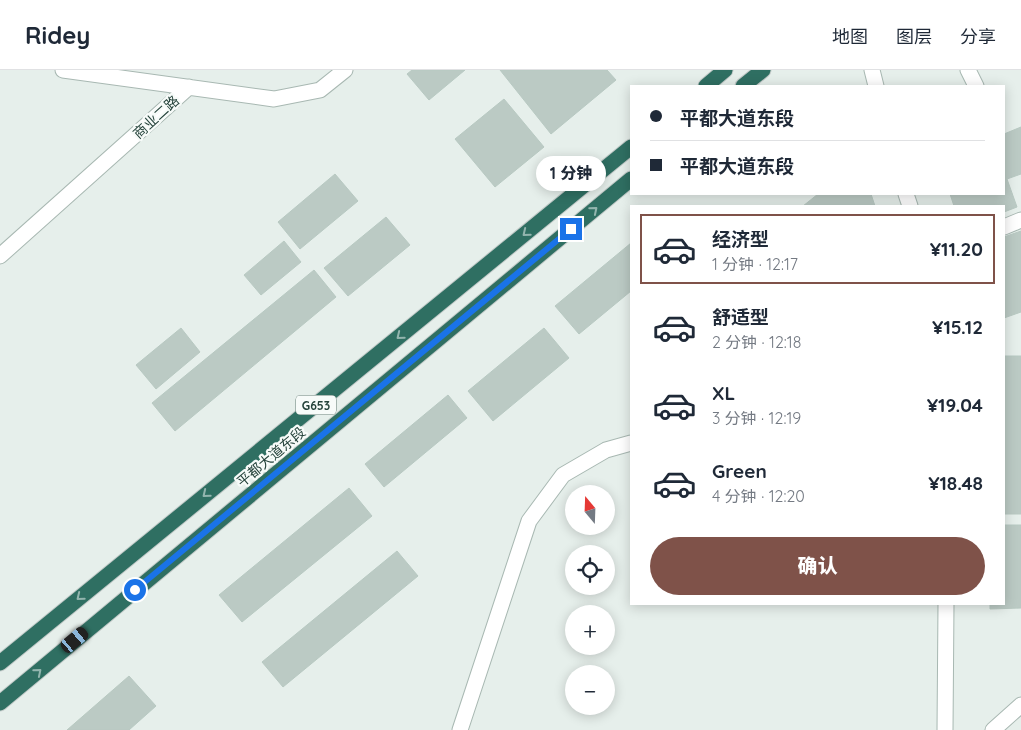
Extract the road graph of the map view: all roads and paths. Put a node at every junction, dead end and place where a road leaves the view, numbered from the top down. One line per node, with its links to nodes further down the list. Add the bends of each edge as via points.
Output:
1 (63, 70): 11 (street)
2 (345, 70): 11 (street, 商业二路, via 320,90 274,99)
3 (725, 70): 7 (highway)
4 (763, 70): 8 (highway)
5 (872, 70): 9 (street)
6 (968, 70): 10 (street)
7 (707, 85)
8 (744, 85)
9 (876, 85)
10 (976, 85)
11 (189, 87): 16 (street, 商业二路)
12 (630, 148): 19 (highway, 平都大道东段 / G653, one-way to 19)
13 (630, 180): 20 (highway, 平都大道东段 / G653, one-way to 13)
14 (1021, 220): 15 (street)
15 (1005, 226)
16 (0, 256)
17 (630, 444): 22 (street, via 606,450 563,475 529,521)
18 (946, 605): 23 (street)
19 (0, 663)
20 (0, 703)
21 (1021, 705): 24 (street)
22 (460, 730)
23 (945, 730)
24 (993, 730)

